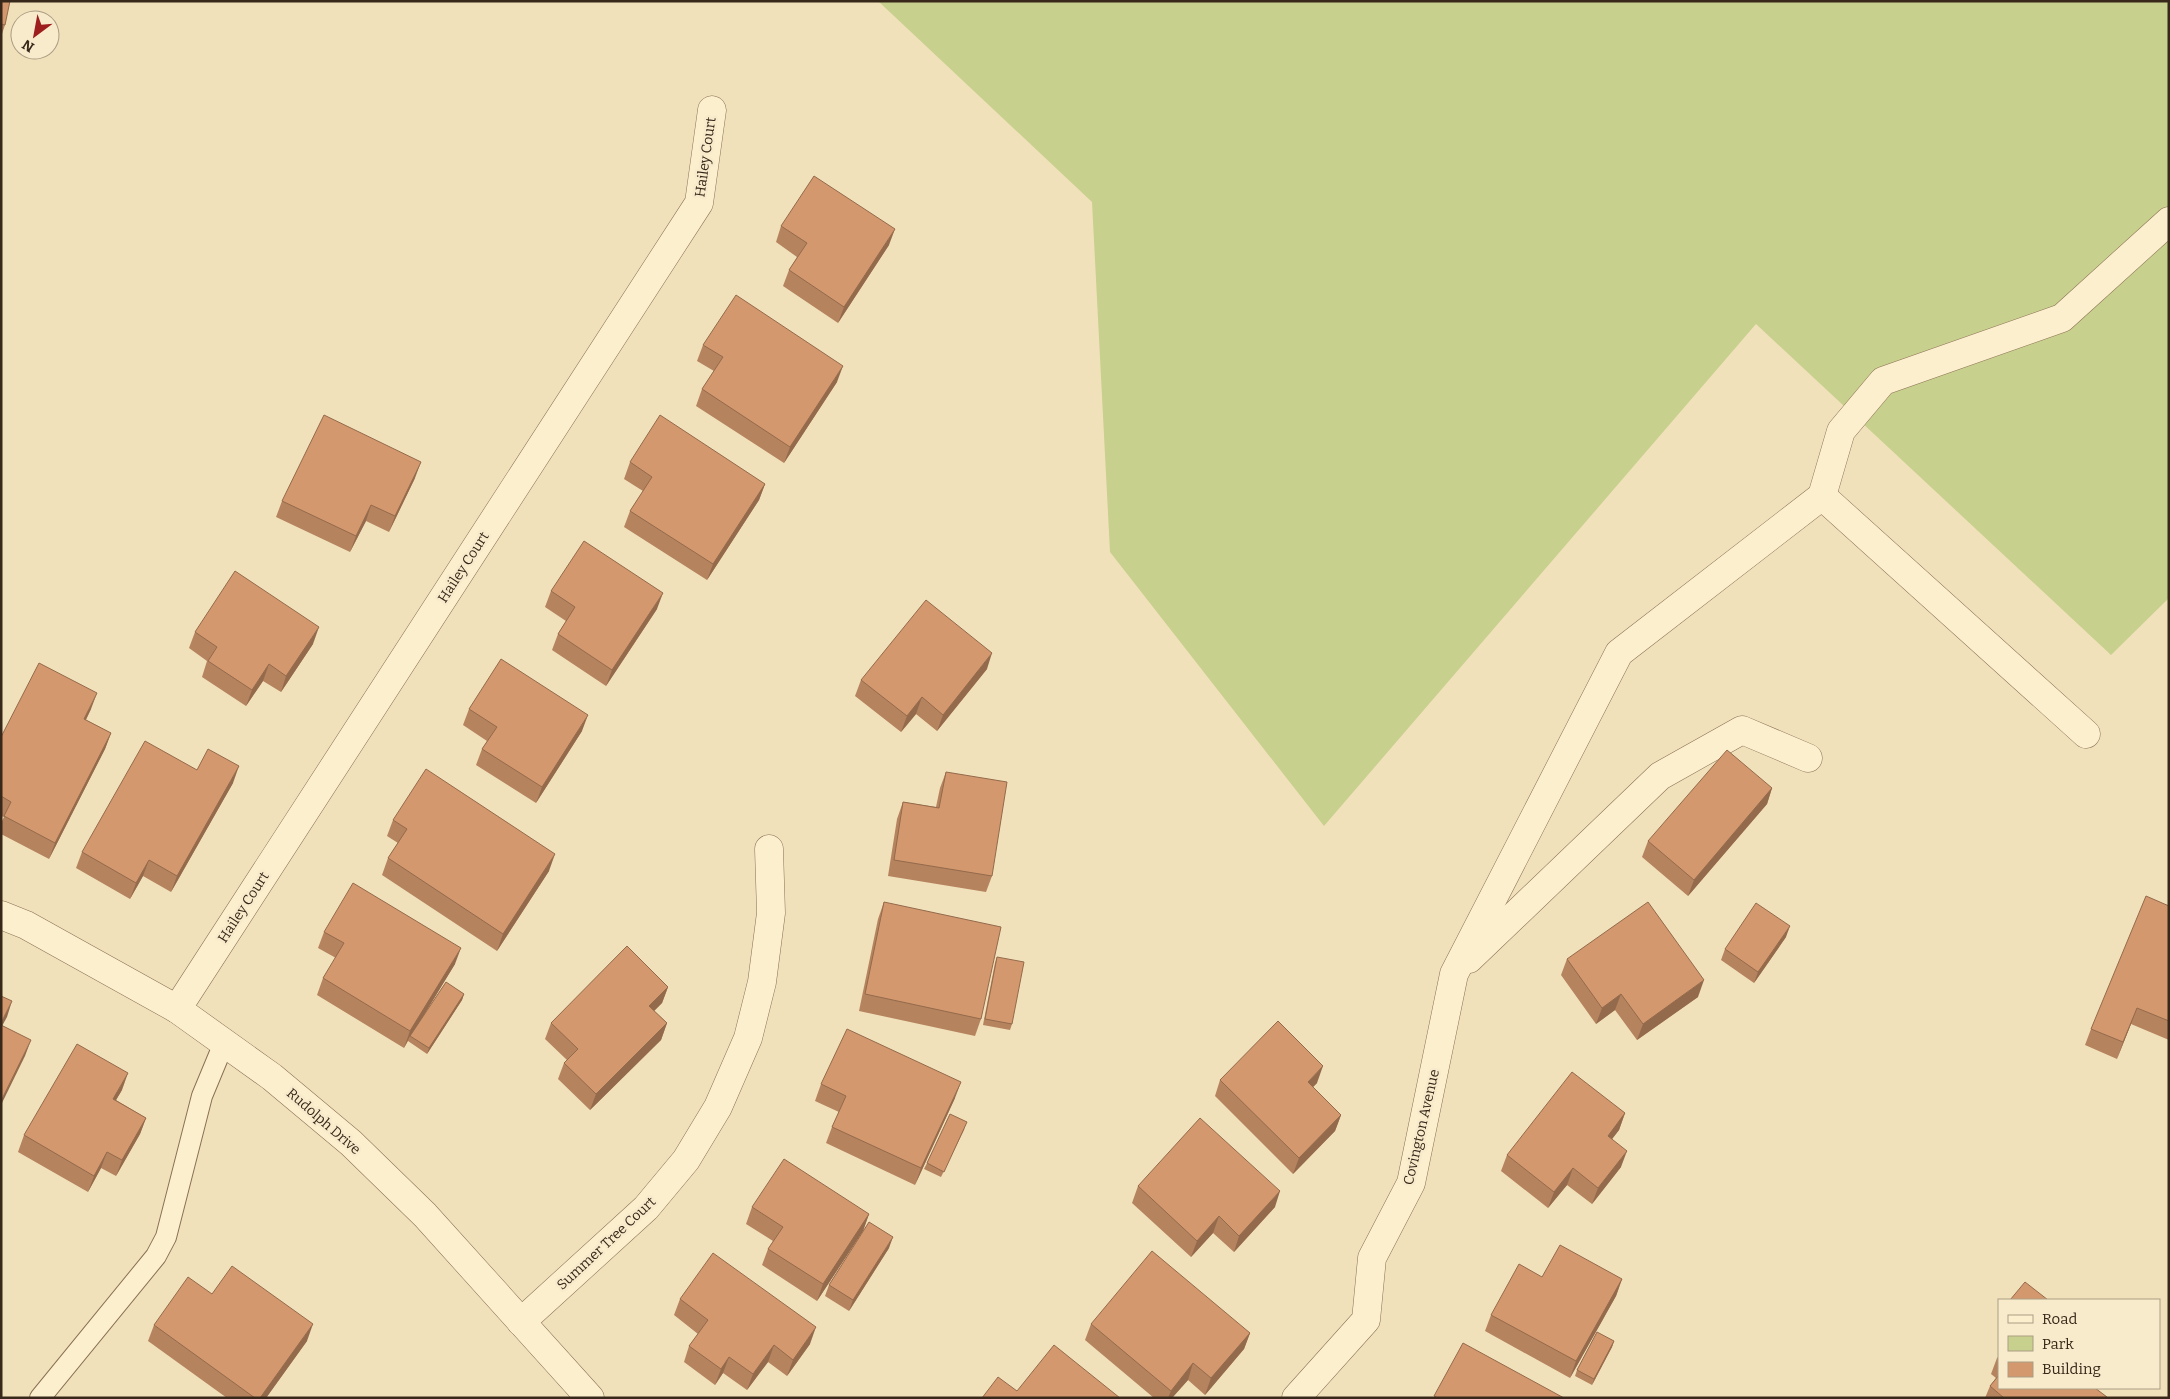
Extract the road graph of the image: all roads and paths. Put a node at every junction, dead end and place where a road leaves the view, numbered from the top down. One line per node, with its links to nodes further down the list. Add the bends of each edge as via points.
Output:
1 (712, 110): 9 (street, Hailey Court, via 699,203)
2 (2169, 221): 3 (street, via 2062,318 1883,382 1841,431)
3 (1822, 496): 4 (street); 8 (street, Covington Avenue, via 1619,653)
4 (2086, 734)
5 (1808, 758): 8 (street, via 1742,730 1660,776)
6 (768, 848): 11 (street, Summer Tree Court, via 771,913 762,982 748,1038 718,1107 686,1160 646,1208)
7 (1, 915): 9 (street, Rudolph Drive, via 26,925)
8 (1454, 974): 14 (street, Covington Avenue, via 1411,1183 1372,1258 1366,1320)
9 (177, 1009): 10 (street, Rudolph Drive)
10 (224, 1043): 11 (street, Rudolph Drive, via 272,1077 351,1143 425,1215); 12 (lane, via 202,1096 166,1237 156,1256)
11 (522, 1322): 13 (street, Rudolph Drive)
12 (40, 1398)
13 (590, 1398)
14 (1296, 1398)

